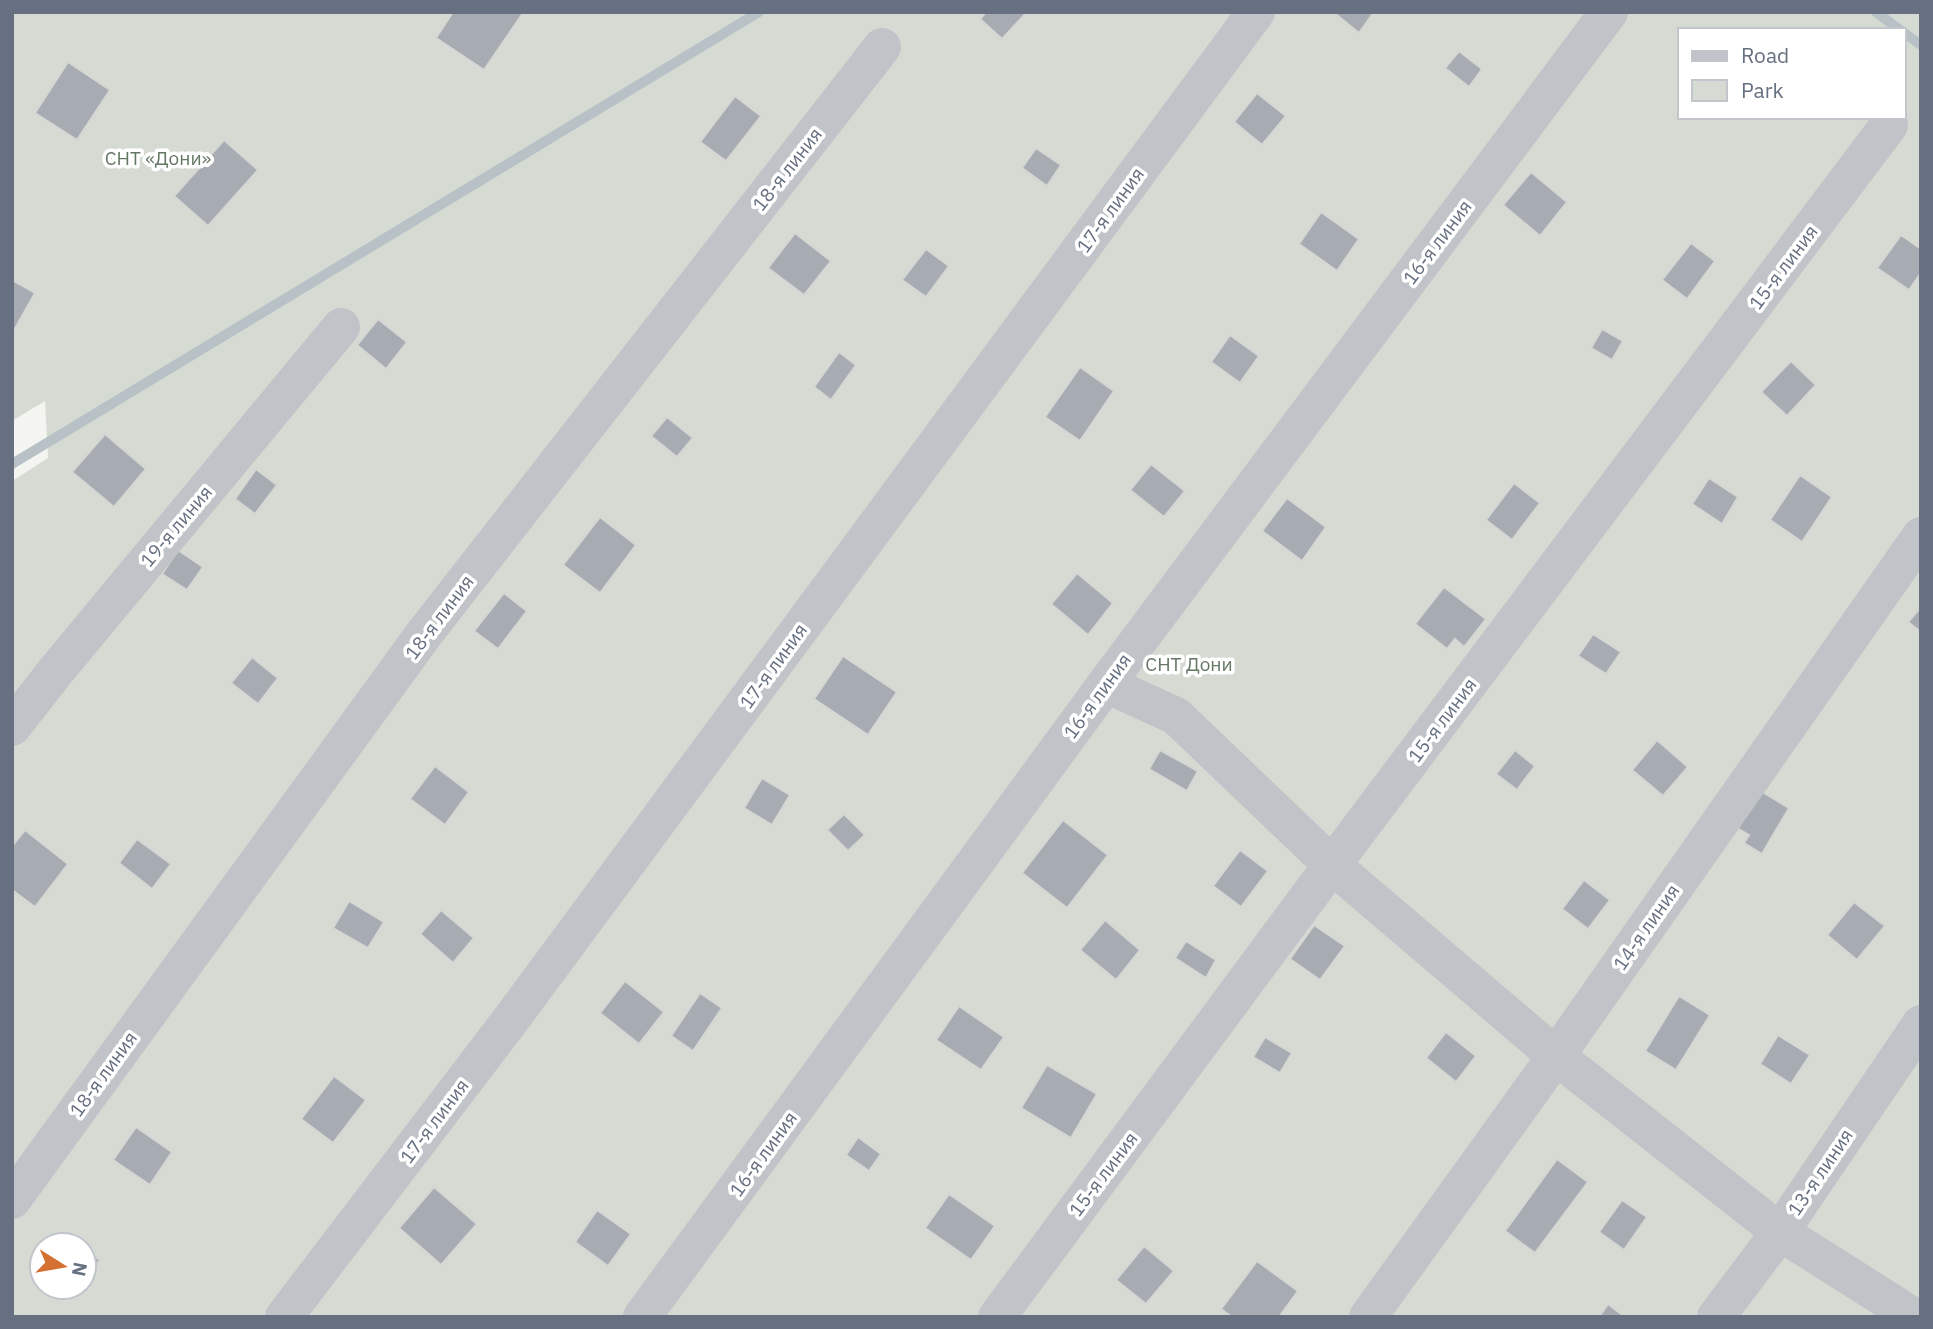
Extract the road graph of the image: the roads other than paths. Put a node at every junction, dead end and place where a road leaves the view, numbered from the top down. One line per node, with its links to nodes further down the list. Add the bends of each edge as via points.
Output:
1 (1256, 12): 14 (lane, 17-я линия, via 529,996)
2 (1609, 12): 7 (lane, 16-я линия)
3 (882, 47): 12 (lane, 18-я линия, via 425,634)
4 (1889, 125): 9 (lane, 15-я линия)
5 (341, 327): 8 (lane, 19-я линия)
6 (1921, 536): 11 (lane, 14-я линия)
7 (1106, 684): 9 (lane, via 1176,716); 15 (lane, 16-я линия)
8 (12, 727)
9 (1332, 865): 11 (lane); 16 (lane, 15-я линия)
10 (1921, 1024): 13 (lane, 13-я линия)
11 (1556, 1056): 13 (lane); 17 (lane, 14-я линия)
12 (12, 1199)
13 (1780, 1231): 18 (lane, 13-я линия); 19 (lane)
14 (284, 1317)
15 (642, 1317)
16 (997, 1317)
17 (1368, 1317)
18 (1716, 1317)
19 (1914, 1317)

